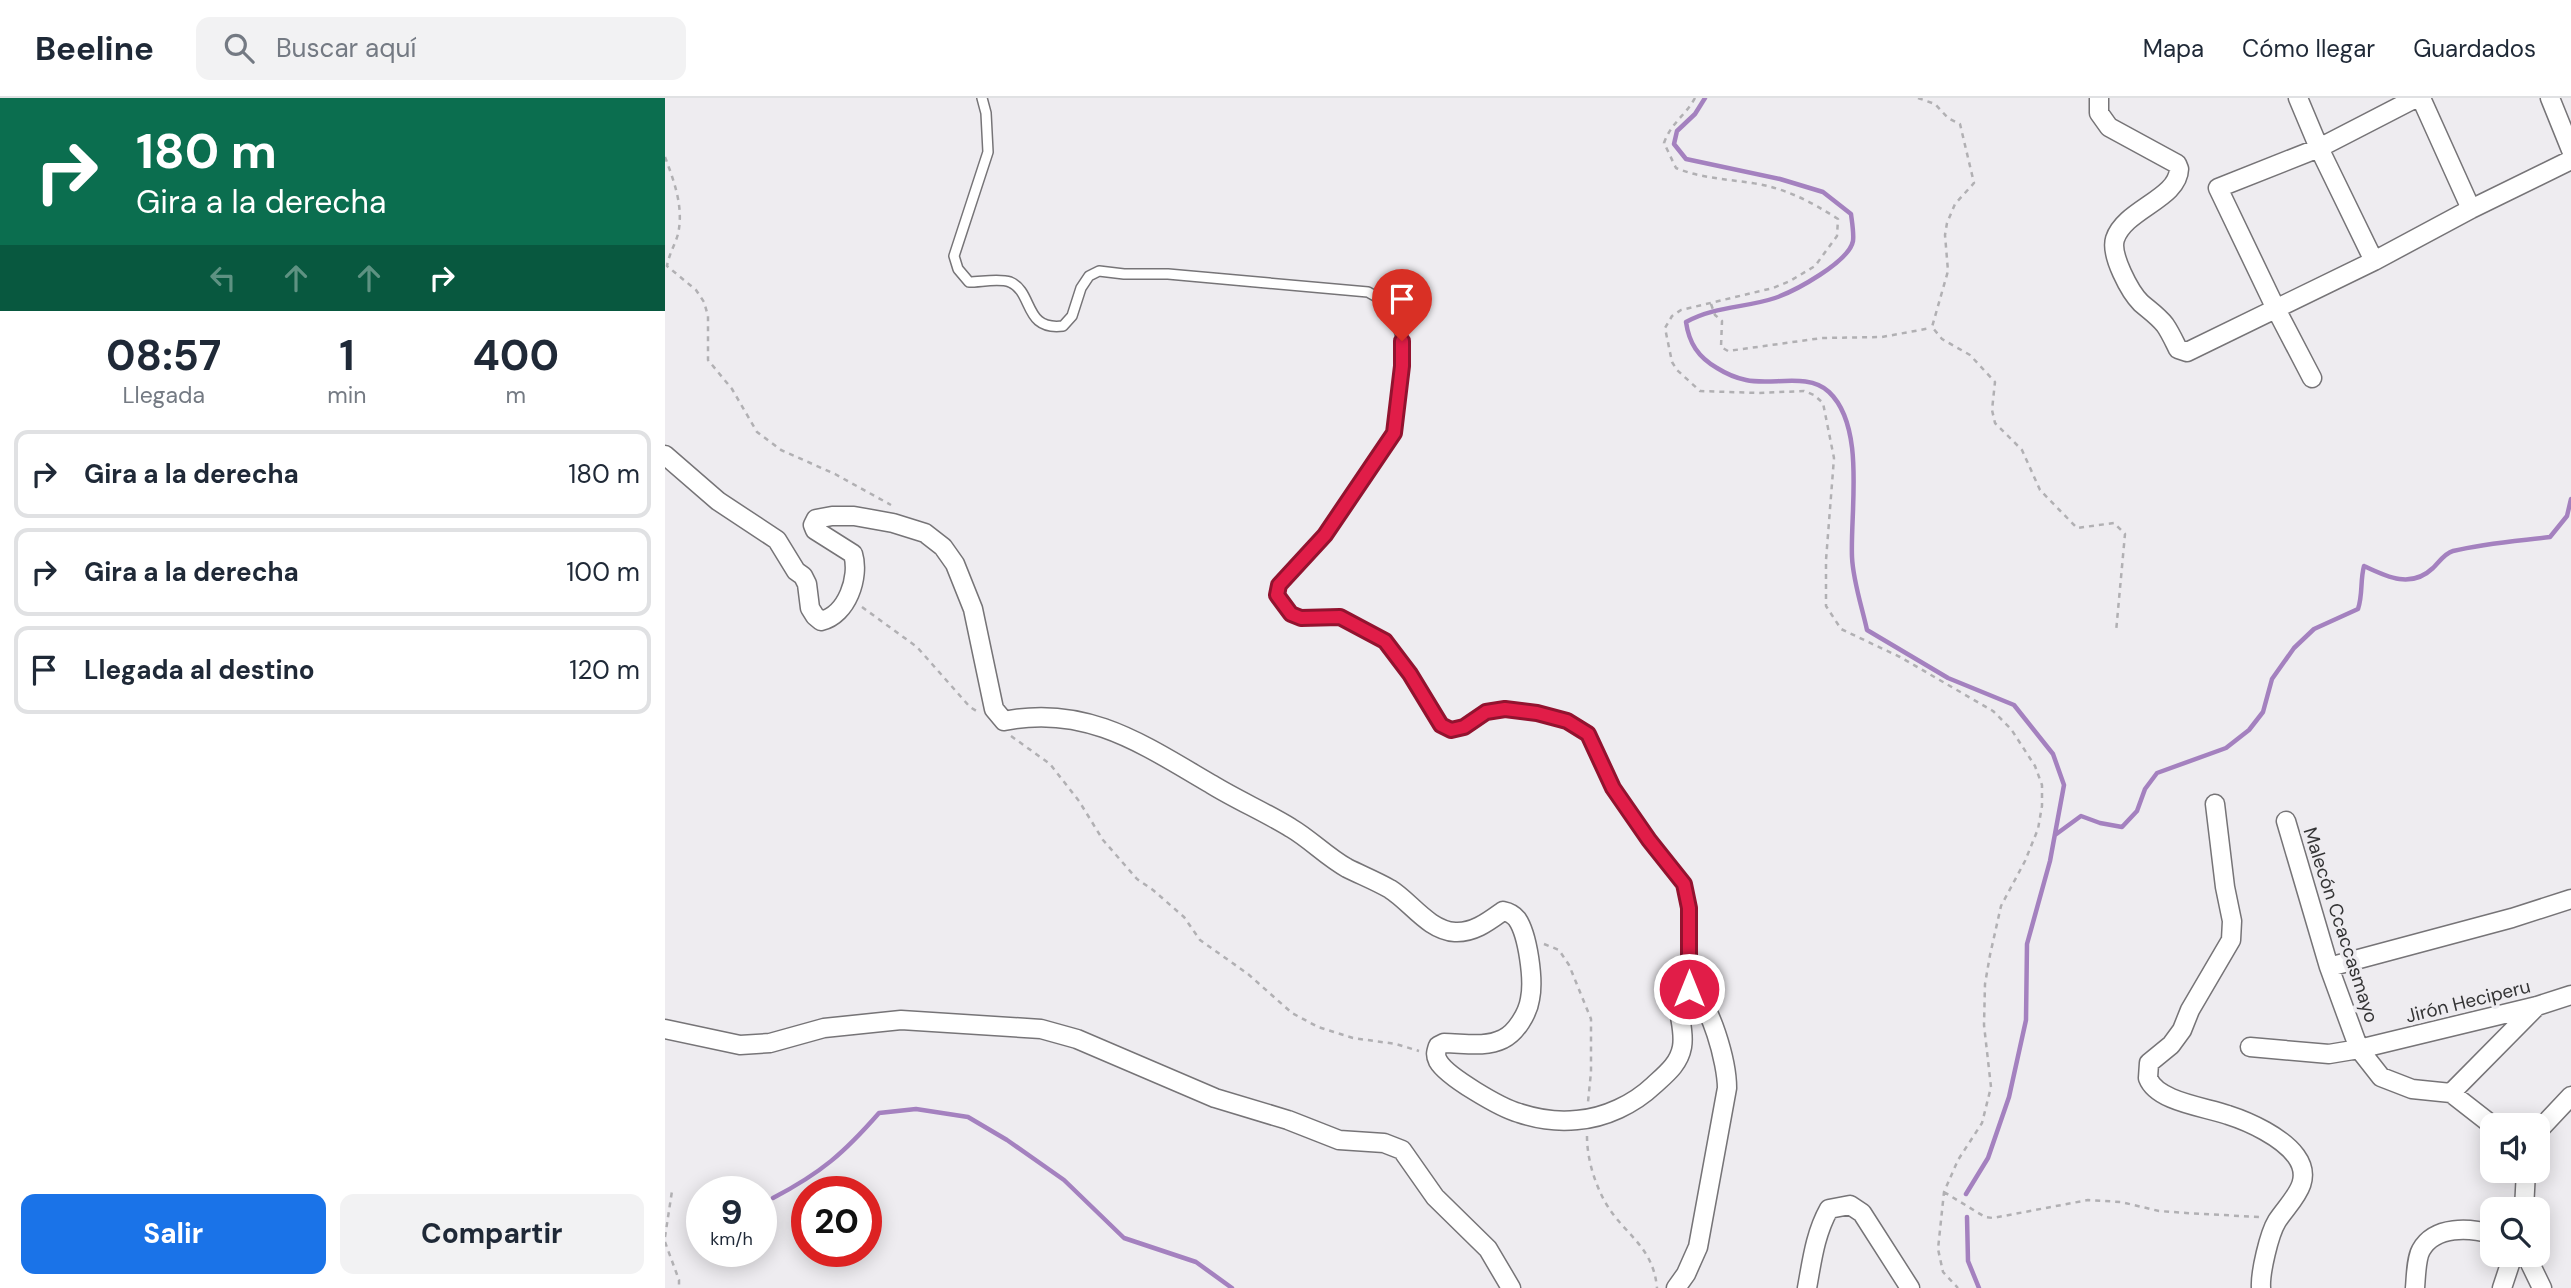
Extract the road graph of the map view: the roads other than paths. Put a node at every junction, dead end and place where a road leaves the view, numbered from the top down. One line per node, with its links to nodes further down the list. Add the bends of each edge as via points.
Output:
1 (982, 98): 18 (lane, via 988,152 954,256 969,282 1009,282 1037,320 1051,328 1063,326 1072,316 1081,288 1099,271 1368,292 1394,312 1402,341 1402,366 1394,433 1325,535 1279,585 1277,595 1291,614 1340,617 1385,641 1441,725 1451,730 1486,712 1505,709 1567,721 1588,734 1613,788 1684,884 1689,908)
2 (2099, 98): 11 (street, via 2099,113 2109,127 2179,169 2175,184 2140,209 2122,229 2115,239 2114,254 2139,300 2160,319 2178,349 2187,352)
3 (2298, 98): 6 (street)
4 (2418, 98): 6 (street); 9 (street)
5 (2550, 98): 7 (street)
6 (2319, 148): 10 (street); 11 (street, via 2218,188)
7 (2571, 150)
8 (2571, 160): 9 (street)
9 (2471, 209): 10 (street)
10 (2374, 261): 11 (street)
11 (2276, 309): 12 (street)
12 (2312, 377)
13 (665, 455): 18 (street, via 718,500 777,540 803,576 810,608 821,621 837,612 849,596 855,567 853,554 815,530 816,519 853,516 893,523 925,533 943,547 973,609 994,709 1007,728 1026,716 1069,719 1138,740 1292,828 1347,868 1393,891 1430,922 1454,932 1473,930 1503,911 1510,912 1527,948 1531,980 1530,1001 1522,1019 1503,1040 1485,1045 1444,1043 1436,1055 1439,1064 1463,1084 1516,1113 1553,1121 1579,1120 1608,1114 1646,1093 1678,1061 1683,1046 1678,999)
14 (2215, 804): 36 (street, via 2231,940 2182,1030 2149,1063 2148,1078 2175,1100 2247,1122 2296,1156 2301,1190 2276,1222)
15 (2286, 821): 17 (street, Malecón Ccaccasmayo)
16 (2571, 900): 17 (street)
17 (2329, 967): 23 (street, Malecón Ccaccasmayo)
18 (1689, 989): 33 (street, via 1701,998 1716,1035 1727,1088 1698,1247)
19 (2568, 998): 20 (street, Jirón Heciperu)
20 (2537, 1006): 23 (street, Jirón Heciperu); 24 (street)
21 (665, 1028): 32 (street, via 740,1045 770,1043 824,1028 901,1020 1041,1029 1077,1039 1215,1098 1339,1140 1384,1143 1402,1150 1435,1197 1488,1249)
22 (2250, 1047): 23 (street, Jirón Heciperu, via 2329,1054)
23 (2359, 1049): 24 (street, Malecón Ccaccasmayo, via 2381,1077 2412,1089)
24 (2451, 1093): 26 (street)
25 (2571, 1096): 27 (street)
26 (2480, 1116)
27 (2550, 1118)
28 (2480, 1230): 37 (street, via 2449,1231 2435,1237 2421,1250)
29 (2509, 1267): 38 (street)
30 (2532, 1267): 39 (street)
31 (2542, 1267): 40 (street)
32 (1511, 1288)
33 (1676, 1288)
34 (1807, 1288): 35 (street, via 1823,1220 1829,1209 1850,1205 1862,1213)
35 (1910, 1288)
36 (2261, 1288)
37 (2415, 1288)
38 (2502, 1288)
39 (2542, 1288)
40 (2552, 1288)

